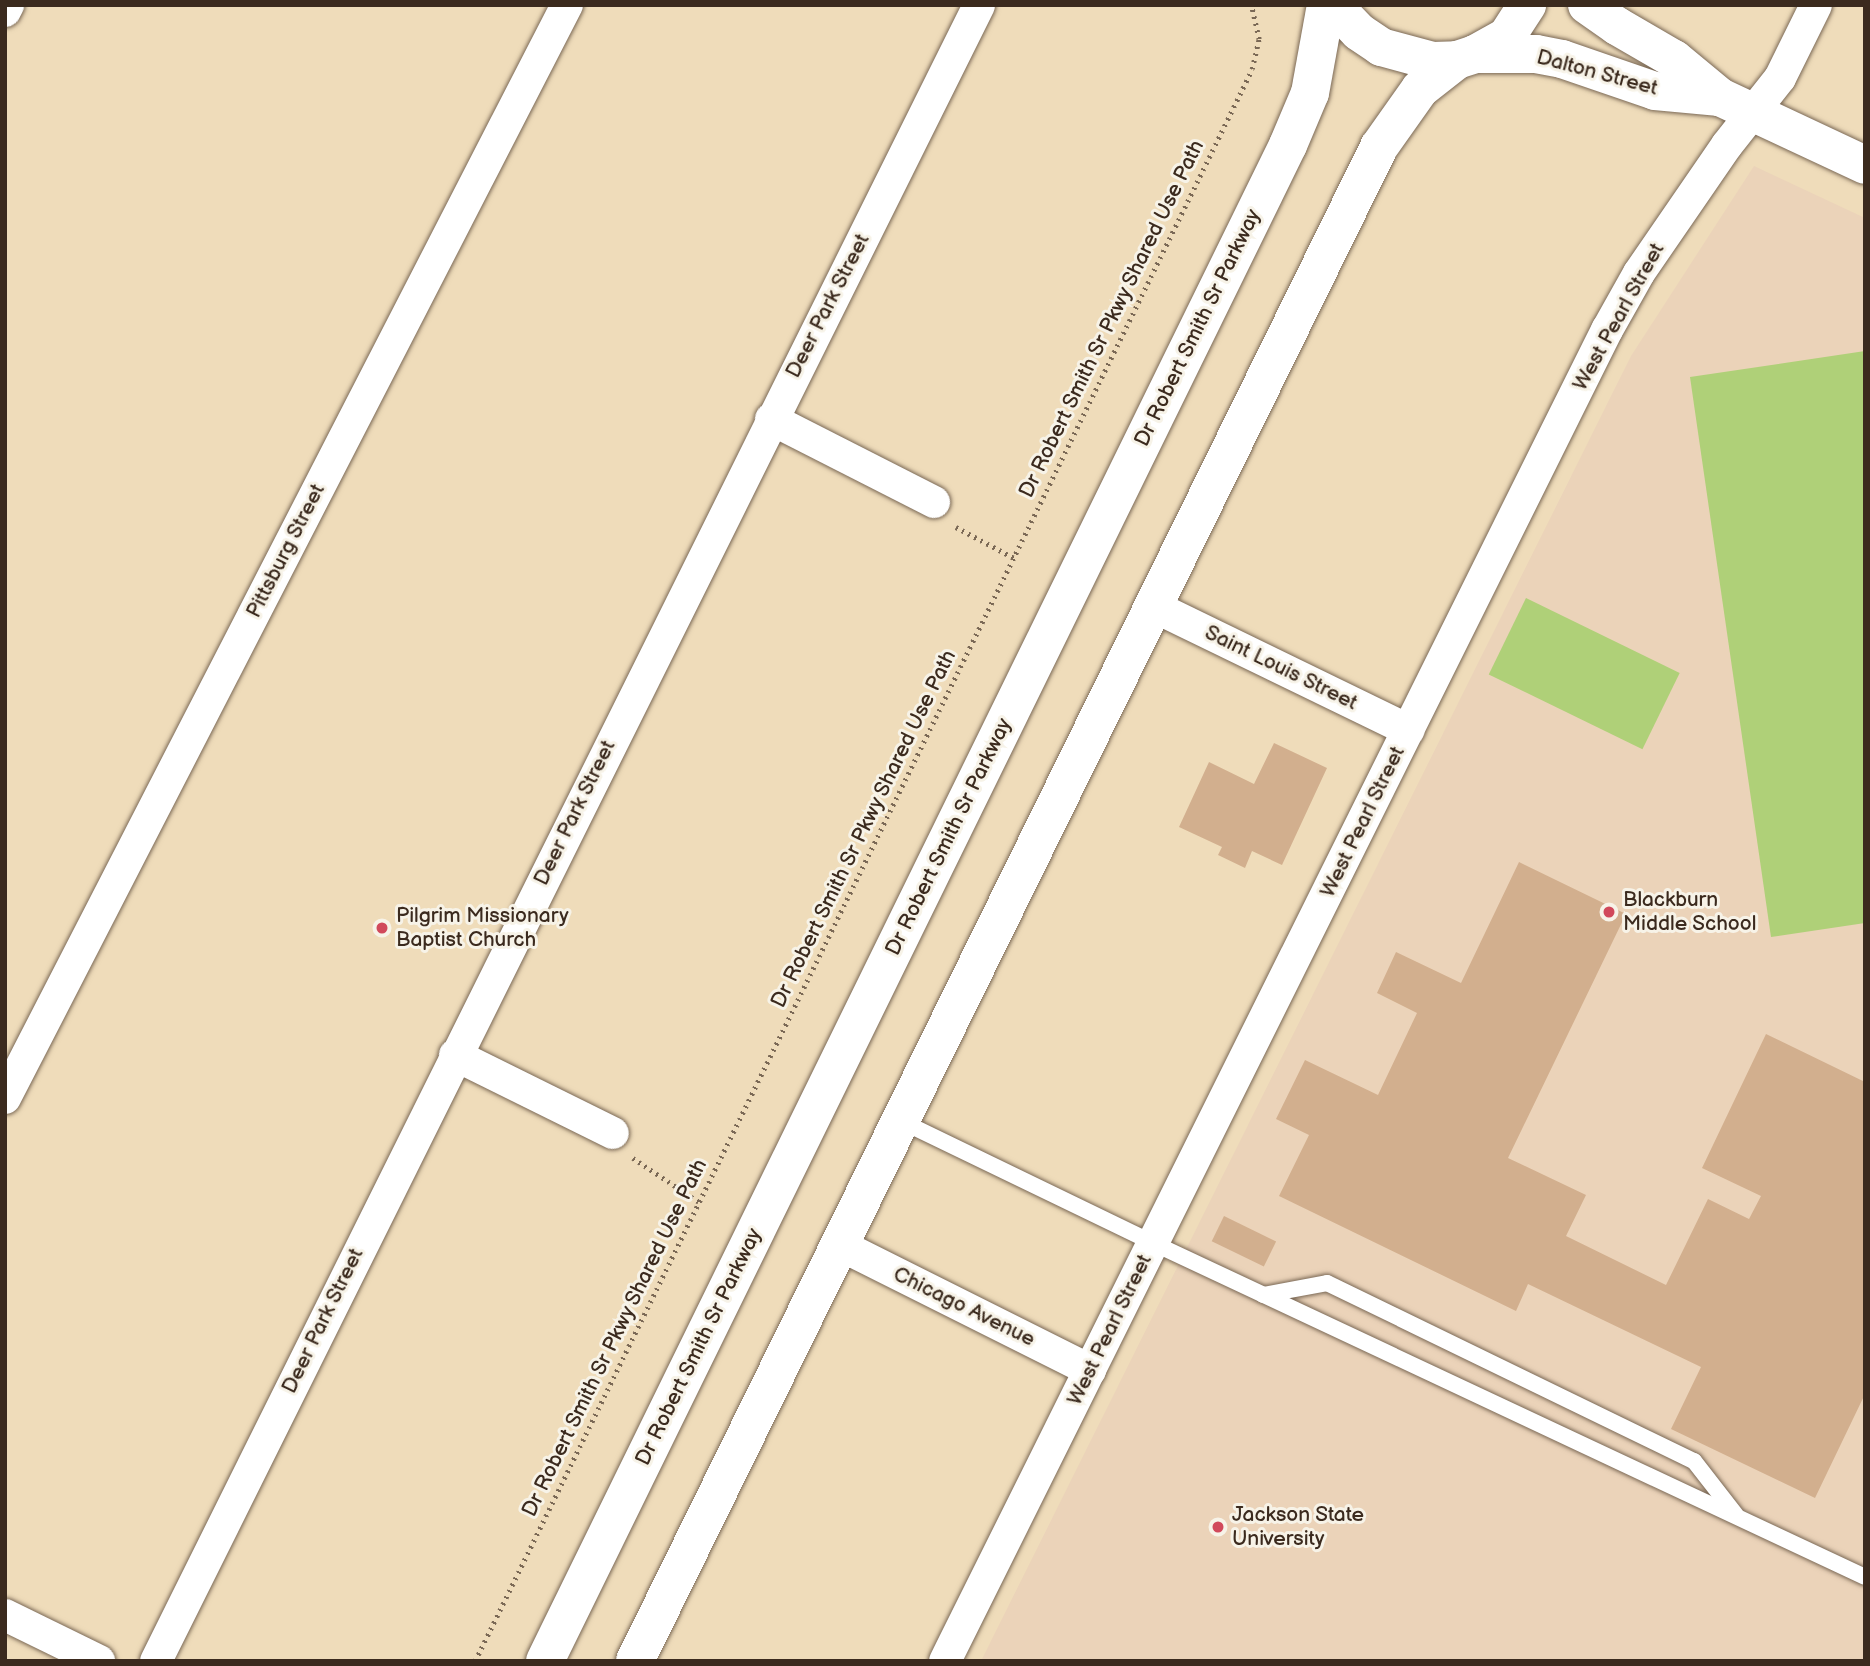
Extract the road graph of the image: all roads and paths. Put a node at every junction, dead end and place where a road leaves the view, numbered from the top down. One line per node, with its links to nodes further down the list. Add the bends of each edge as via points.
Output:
1 (8, 5): 10 (street)
2 (567, 5): 21 (street, Pittsburg Street)
3 (979, 5): 15 (street, Deer Park Street)
4 (1251, 5): 17 (path, Dr Robert Smith Sr Pkwy Shared Use Path, via 1259,39 1252,69)
5 (1326, 5): 35 (street, Dr Robert Smith Sr Parkway, via 1310,93 1288,145)
6 (1333, 5): 11 (street, Dalton Street, via 1381,47 1433,61)
7 (1527, 5): 11 (street, via 1507,36)
8 (1587, 5): 12 (street, Dalton Street, via 1674,59)
9 (1816, 5): 13 (street, West Pearl Street, via 1780,78)
10 (5, 10)
11 (1466, 57): 12 (street, Dalton Street, via 1536,54 1655,91); 18 (street, via 1420,89 1379,147)
12 (1720, 97): 13 (street, Dalton Street)
13 (1754, 113): 14 (street, Dalton Street); 19 (street, West Pearl Street, via 1639,273)
14 (1865, 165)
15 (771, 419): 16 (street); 20 (street, Deer Park Street)
16 (934, 502): 17 (path, via 935,516)
17 (1014, 558): 24 (path, Dr Robert Smith Sr Pkwy Shared Use Path)
18 (1153, 606): 19 (street, Saint Louis Street); 22 (street)
19 (1409, 730): 25 (street, West Pearl Street)
20 (455, 1055): 23 (street); 33 (street, Deer Park Street)
21 (5, 1098)
22 (901, 1121): 25 (lane); 26 (street)
23 (613, 1133): 24 (path, via 615,1149)
24 (699, 1202): 34 (path, Dr Robert Smith Sr Pkwy Shared Use Path)
25 (1153, 1243): 27 (lane); 28 (street, West Pearl Street)
26 (838, 1244): 28 (street, Chicago Avenue); 36 (street)
27 (1263, 1295): 29 (lane); 29 (lane, via 1327,1283 1694,1461)
28 (1090, 1370): 37 (street, West Pearl Street)
29 (1737, 1517): 30 (lane)
30 (1865, 1577)
31 (5, 1615): 32 (street)
32 (99, 1661)
33 (156, 1661)
34 (475, 1661)
35 (545, 1661)
36 (635, 1661)
37 (945, 1661)

